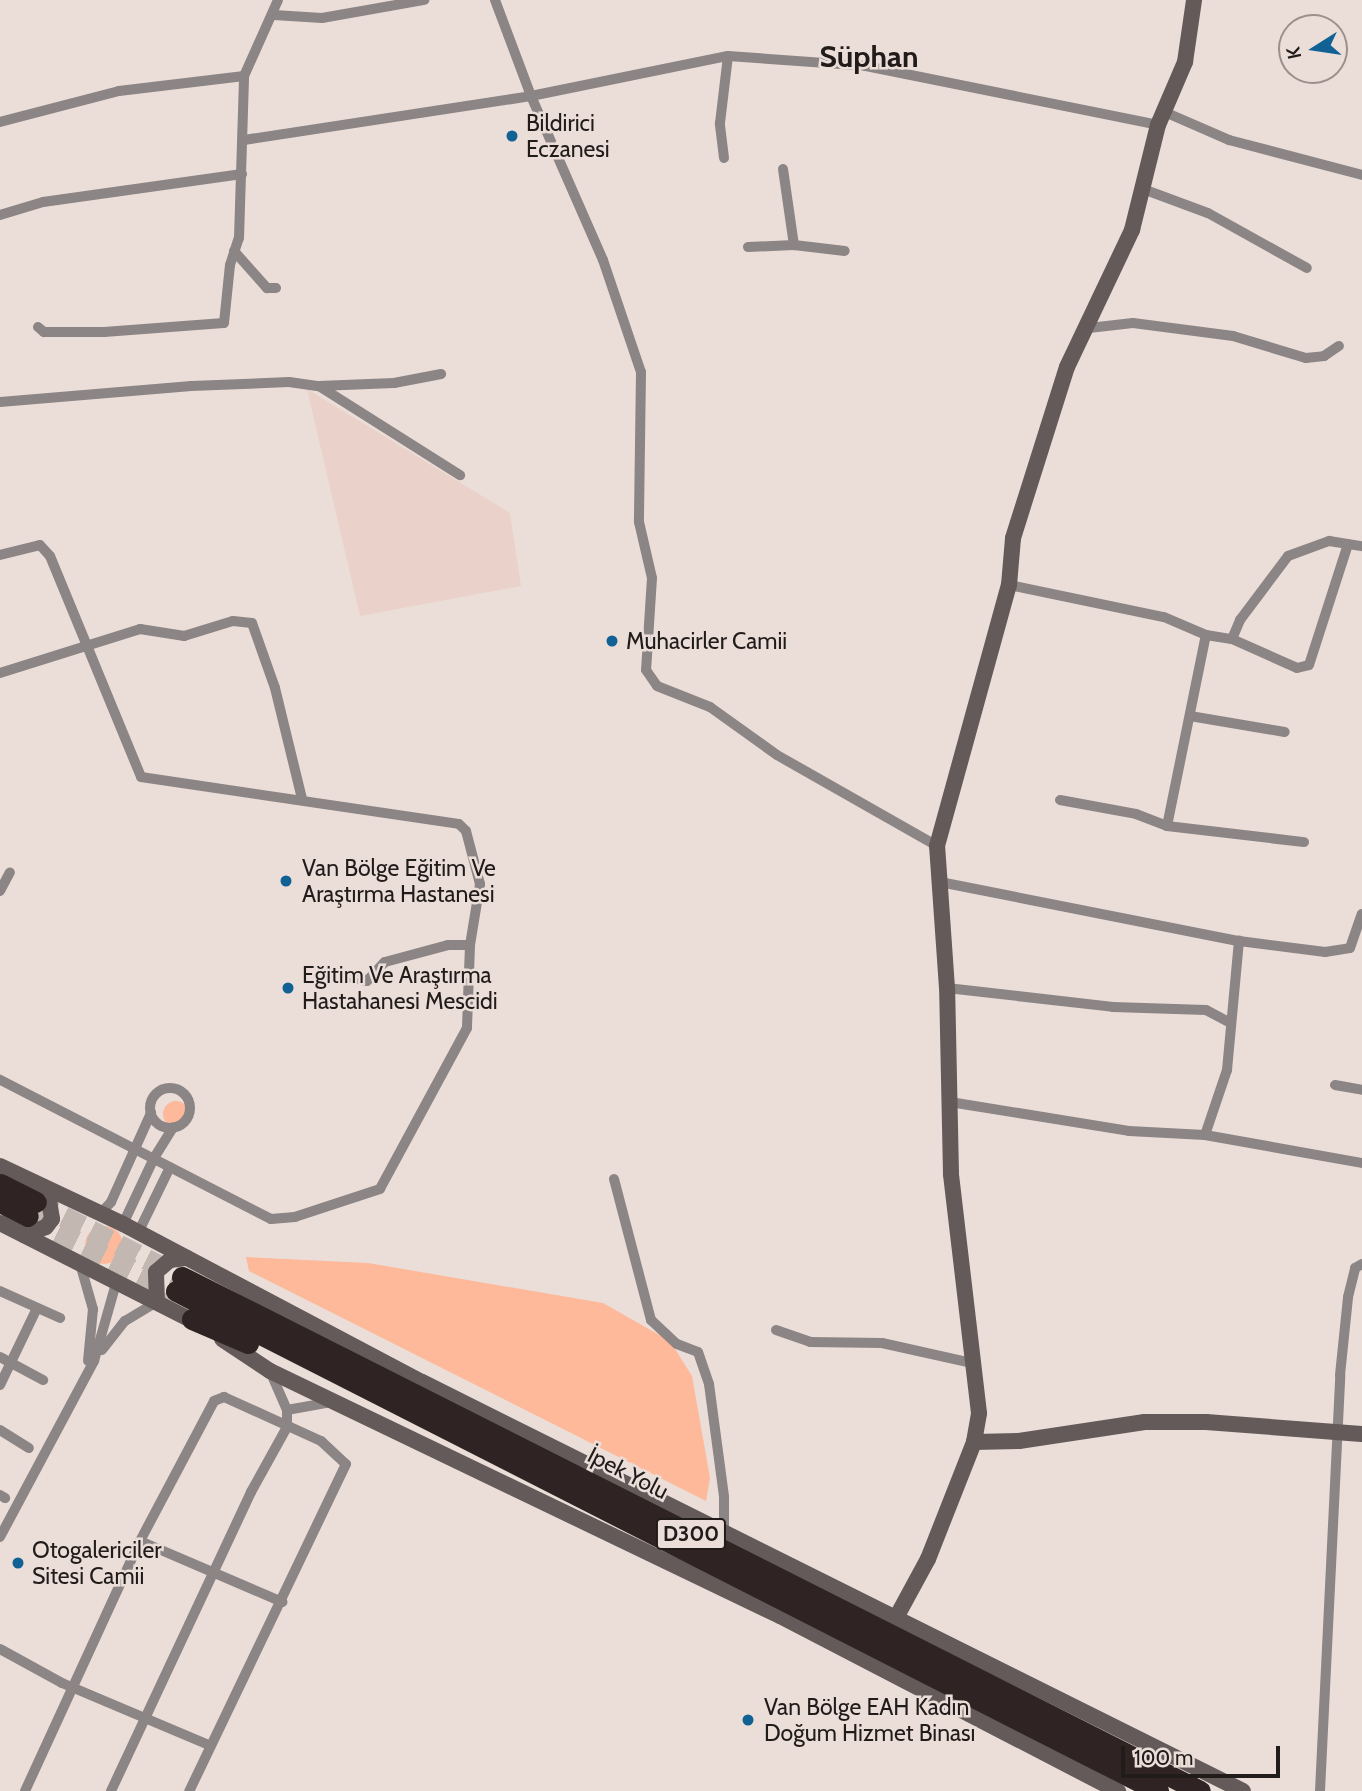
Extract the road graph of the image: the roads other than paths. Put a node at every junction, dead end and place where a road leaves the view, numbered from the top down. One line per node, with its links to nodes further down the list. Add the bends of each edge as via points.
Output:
1 (278, 0): 5 (street)
2 (424, 0): 5 (street, via 322,18)
3 (495, 0): 8 (street)
4 (1194, 0): 9 (street, via 1185,62)
5 (274, 15): 7 (street)
6 (729, 56): 8 (street); 9 (street, via 866,66); 12 (street, via 720,123)
7 (243, 76): 10 (street, via 119,91); 11 (street)
8 (531, 96): 11 (street); 45 (street, via 603,260 640,372 639,522 652,578 646,670 657,686 710,707 777,755)
9 (1163, 119): 15 (street); 16 (street)
10 (0, 122)
11 (244, 140): 14 (street)
12 (724, 158)
13 (783, 169): 18 (street)
14 (242, 174): 17 (street, via 43,202); 20 (street, via 239,238)
15 (1362, 175)
16 (1143, 189): 22 (street, via 1208,213); 25 (street, via 1132,230)
17 (0, 215)
18 (794, 245): 19 (street); 21 (street)
19 (748, 247)
20 (234, 251): 23 (street, via 267,288); 24 (street, via 224,323 104,332 44,332)
21 (845, 251)
22 (1307, 268)
23 (276, 288)
24 (38, 327)
25 (1089, 328): 26 (street, via 1133,323 1233,336 1306,358 1324,356); 34 (street, via 1067,367 1013,537)
26 (1339, 346)
27 (441, 374): 28 (street, via 394,383)
28 (319, 386): 29 (street, via 289,382 191,386); 30 (street)
29 (0, 401)
30 (460, 474)
31 (1348, 544): 32 (street); 36 (street, via 1329,541 1288,556); 36 (street, via 1310,665 1297,668)
32 (1362, 546)
33 (0, 555): 37 (street, via 45,548 64,599)
34 (1009, 585): 35 (street, via 1164,617); 45 (street)
35 (1206, 635): 36 (street); 39 (street)
36 (1232, 639)
37 (91, 647): 38 (street); 41 (street, via 141,777); 41 (street, via 140,629 184,636 233,621 252,623 275,688)
38 (0, 673)
39 (1190, 716): 40 (street); 43 (street)
40 (1285, 732)
41 (302, 799): 51 (street, via 459,824 466,831 480,884)
42 (1060, 800): 43 (street, via 1136,814)
43 (1167, 826): 44 (street)
44 (1304, 842)
45 (937, 846): 47 (street)
46 (10, 872): 48 (street)
47 (940, 881): 50 (street); 53 (street)
48 (0, 891)
49 (1362, 914): 50 (street, via 1350,948 1325,952)
50 (1239, 941): 54 (street)
51 (470, 945): 52 (street, via 385,962 367,981); 66 (street, via 467,1028 380,1189 279,1220)
52 (349, 976)
53 (947, 988): 54 (street, via 1113,1007 1206,1010); 58 (street)
54 (1230, 1021): 61 (street, via 1227,1070)
55 (0, 1080): 62 (street)
56 (1335, 1084): 57 (street)
57 (1362, 1090)
58 (950, 1102): 61 (street, via 1129,1131); 88 (street, via 954,1210)
59 (151, 1113): 60 (street, via 161,1126); 60 (street, via 153,1099 163,1090 182,1093 190,1111 184,1122); 62 (street)
60 (173, 1128): 63 (street)
61 (1205, 1135): 64 (street)
62 (137, 1150): 63 (street); 71 (street, via 111,1202)
63 (153, 1158): 66 (street); 73 (street)
64 (1362, 1163)
65 (0, 1166): 70 (street)
66 (170, 1167): 74 (street)
67 (614, 1179): 101 (street, via 638,1256 651,1320 677,1344 698,1352 709,1384)
68 (0, 1184): 70 (highway)
69 (0, 1202): 70 (highway)
70 (34, 1211): 71 (street); 72 (street); 76 (street)
71 (99, 1215): 73 (street)
72 (0, 1223)
73 (123, 1224): 74 (street)
74 (138, 1233): 77 (street)
75 (1362, 1264): 97 (street, via 1354,1268 1348,1297)
76 (81, 1267): 78 (street); 91 (street, via 93,1309)
77 (182, 1276): 80 (street, via 170,1260 156,1272); 101 (street, via 422,1382); 102 (highway, İpek Yolu / D300); 117 (highway, İpek Yolu / D300)
78 (116, 1283): 80 (street); 86 (street)
79 (0, 1291): 81 (street)
80 (157, 1302): 83 (street); 86 (street, via 125,1321)
81 (37, 1308): 82 (street); 87 (street)
82 (60, 1318)
83 (192, 1319): 89 (street); 102 (highway)
84 (776, 1330): 88 (street, via 810,1342 882,1343)
85 (0, 1357): 87 (street)
86 (94, 1361): 91 (street)
87 (11, 1363): 90 (street); 92 (street)
88 (976, 1364): 99 (street, via 980,1394)
89 (270, 1371): 93 (street); 94 (street)
90 (43, 1380)
91 (84, 1381): 103 (street)
92 (0, 1385)
93 (333, 1402): 94 (street); 115 (street, via 768,1611)
94 (287, 1410): 95 (street)
95 (287, 1427): 104 (street, via 243,1403 224,1397 214,1401); 105 (street); 106 (street, via 321,1441 346,1464)
96 (0, 1430): 100 (street)
97 (1339, 1432): 98 (street); 99 (street, via 1145,1422 1019,1441); 119 (street)
98 (1362, 1434)
99 (974, 1442): 107 (street, via 928,1559)
100 (29, 1448)
101 (724, 1531): 107 (street)
102 (645, 1532): 116 (highway, İpek Yolu / D300)
103 (0, 1537)
104 (140, 1541): 105 (street); 109 (street)
105 (212, 1574): 106 (street); 110 (street)
106 (282, 1602): 111 (street)
107 (897, 1616): 118 (street)
108 (0, 1649): 109 (street)
109 (71, 1687): 110 (street); 112 (street)
110 (144, 1718): 111 (street); 113 (street)
111 (209, 1745): 114 (street)
112 (25, 1791)
113 (111, 1791)
114 (189, 1791)
115 (1118, 1791)
116 (1158, 1791)
117 (1200, 1791)
118 (1243, 1791)
119 (1320, 1791)

